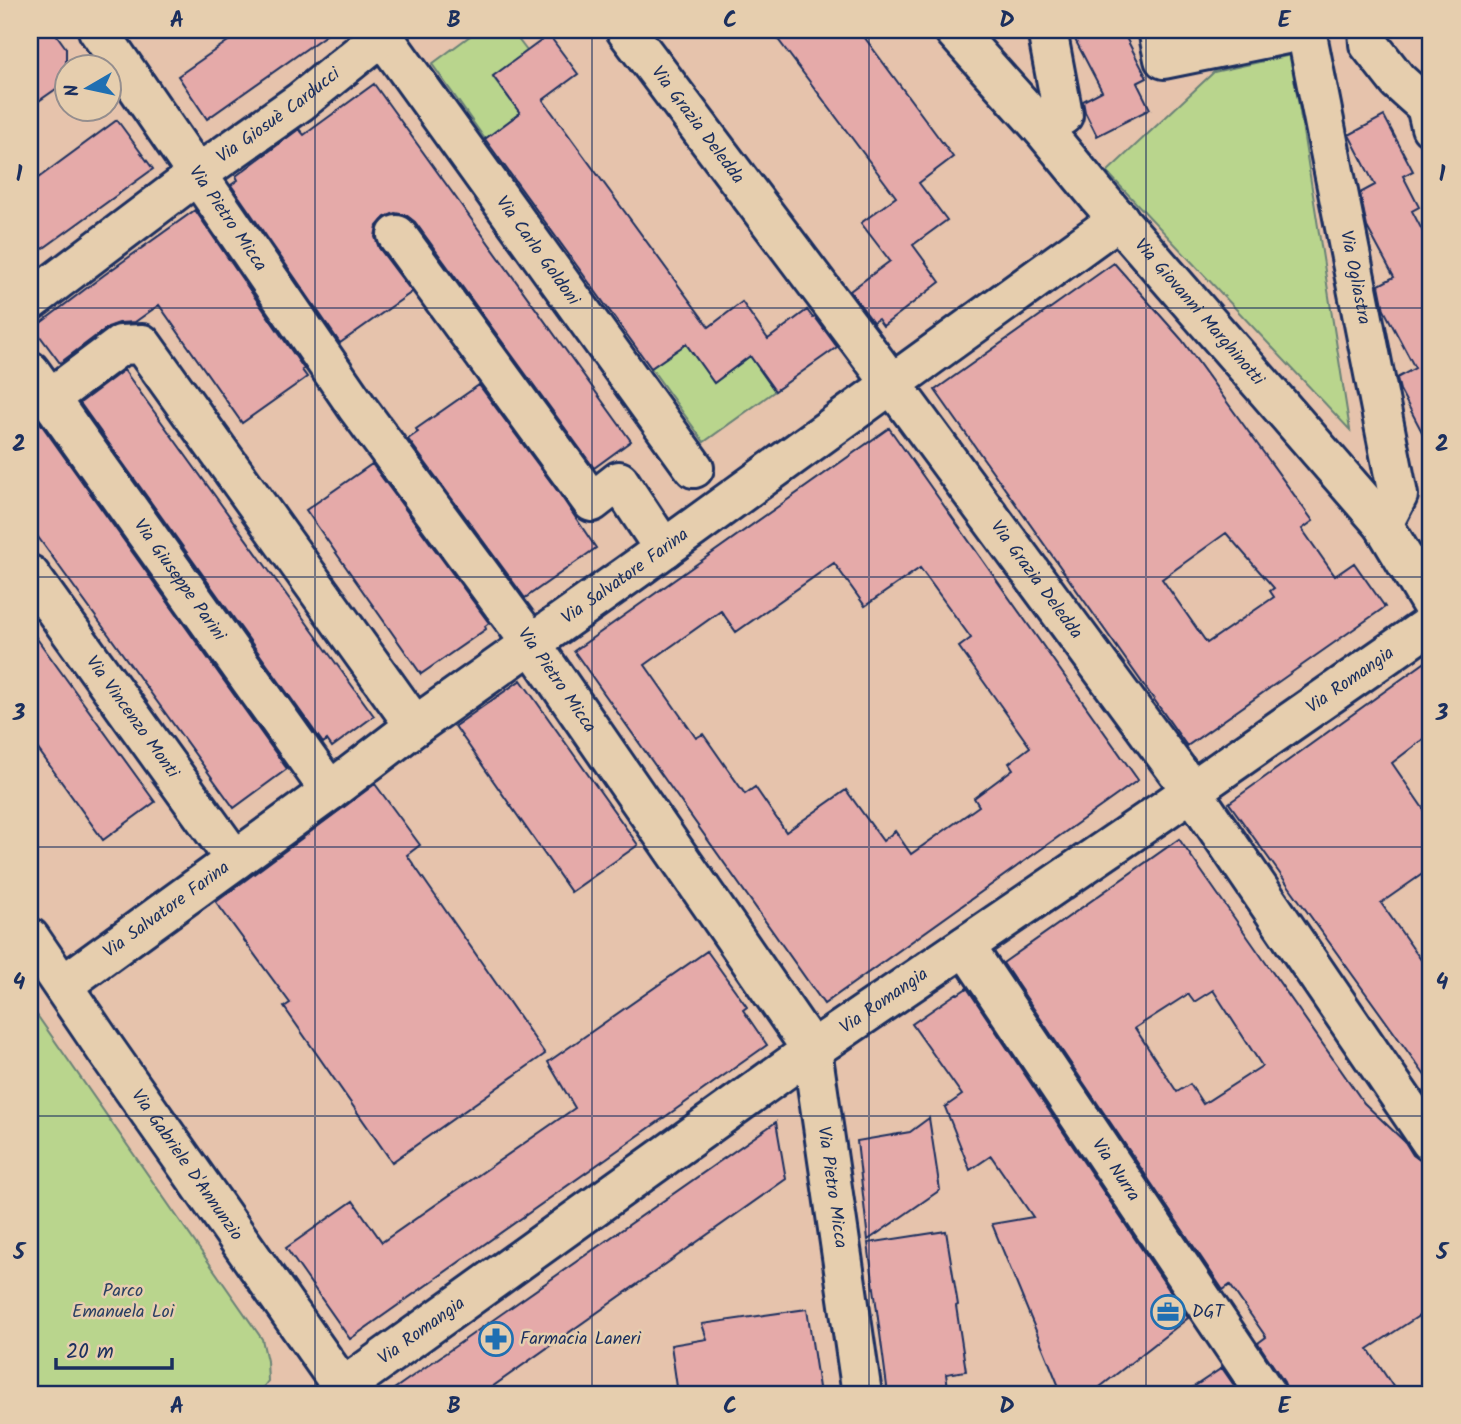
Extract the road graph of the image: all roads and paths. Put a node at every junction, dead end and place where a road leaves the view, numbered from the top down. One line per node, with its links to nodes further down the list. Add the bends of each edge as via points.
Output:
1 (98, 30): 11 (street, Via Pietro Micca)
2 (626, 30): 15 (street, Via Grazia Deledda)
3 (954, 30): 10 (street, Via Giovanni Marghinotti)
4 (1047, 30): 10 (street, via 1063,116)
5 (1158, 30): 6 (street, via 1164,59)
6 (1306, 30): 8 (street); 18 (street, Via Ogliastra, via 1398,495)
7 (385, 32): 11 (street, Via Giosuè Carducci, via 300,102); 17 (street, Via Carlo Goldoni)
8 (1368, 37): 9 (street, via 1398,81)
9 (1430, 115)
10 (1042, 128): 12 (street, Via Giovanni Marghinotti)
11 (198, 174): 14 (street, Via Giosuè Carducci); 23 (street, Via Pietro Micca, via 357,407)
12 (1119, 219): 15 (street, Via Salvatore Farina); 18 (street, Via Giovanni Marghinotti)
13 (397, 235): 19 (street, via 592,502 620,481)
14 (30, 301)
15 (892, 384): 19 (street, Via Salvatore Farina); 26 (street, Via Grazia Deledda)
16 (40, 385): 24 (street, via 121,345 142,344); 25 (street, Via Giuseppe Parini)
17 (694, 468)
18 (1383, 524): 21 (street, Via Giovanni Marghinotti)
19 (664, 549): 23 (street, Via Salvatore Farina)
20 (30, 575): 27 (street, Via Vincenzo Monti)
21 (1431, 604)
22 (1431, 624): 26 (street, Via Romangia)
23 (531, 643): 24 (street, Via Salvatore Farina); 31 (street, Via Pietro Micca)
24 (415, 726): 25 (street, Via Salvatore Farina)
25 (330, 791): 27 (street, Via Salvatore Farina)
26 (1192, 791): 29 (street, Via Romangia); 32 (street, Via Grazia Deledda)
27 (235, 860): 30 (street, Via Salvatore Farina)
28 (30, 938): 30 (street, Via Gabriele D'Annunzio)
29 (965, 946): 31 (street, Via Romangia); 35 (street, Via Nurra)
30 (63, 985): 33 (street, Via Gabriele D'Annunzio)
31 (812, 1050): 33 (street, Via Romangia); 34 (street, Via Pietro Micca)
32 (1431, 1142)
33 (341, 1392)
34 (862, 1394)
35 (1266, 1394)

